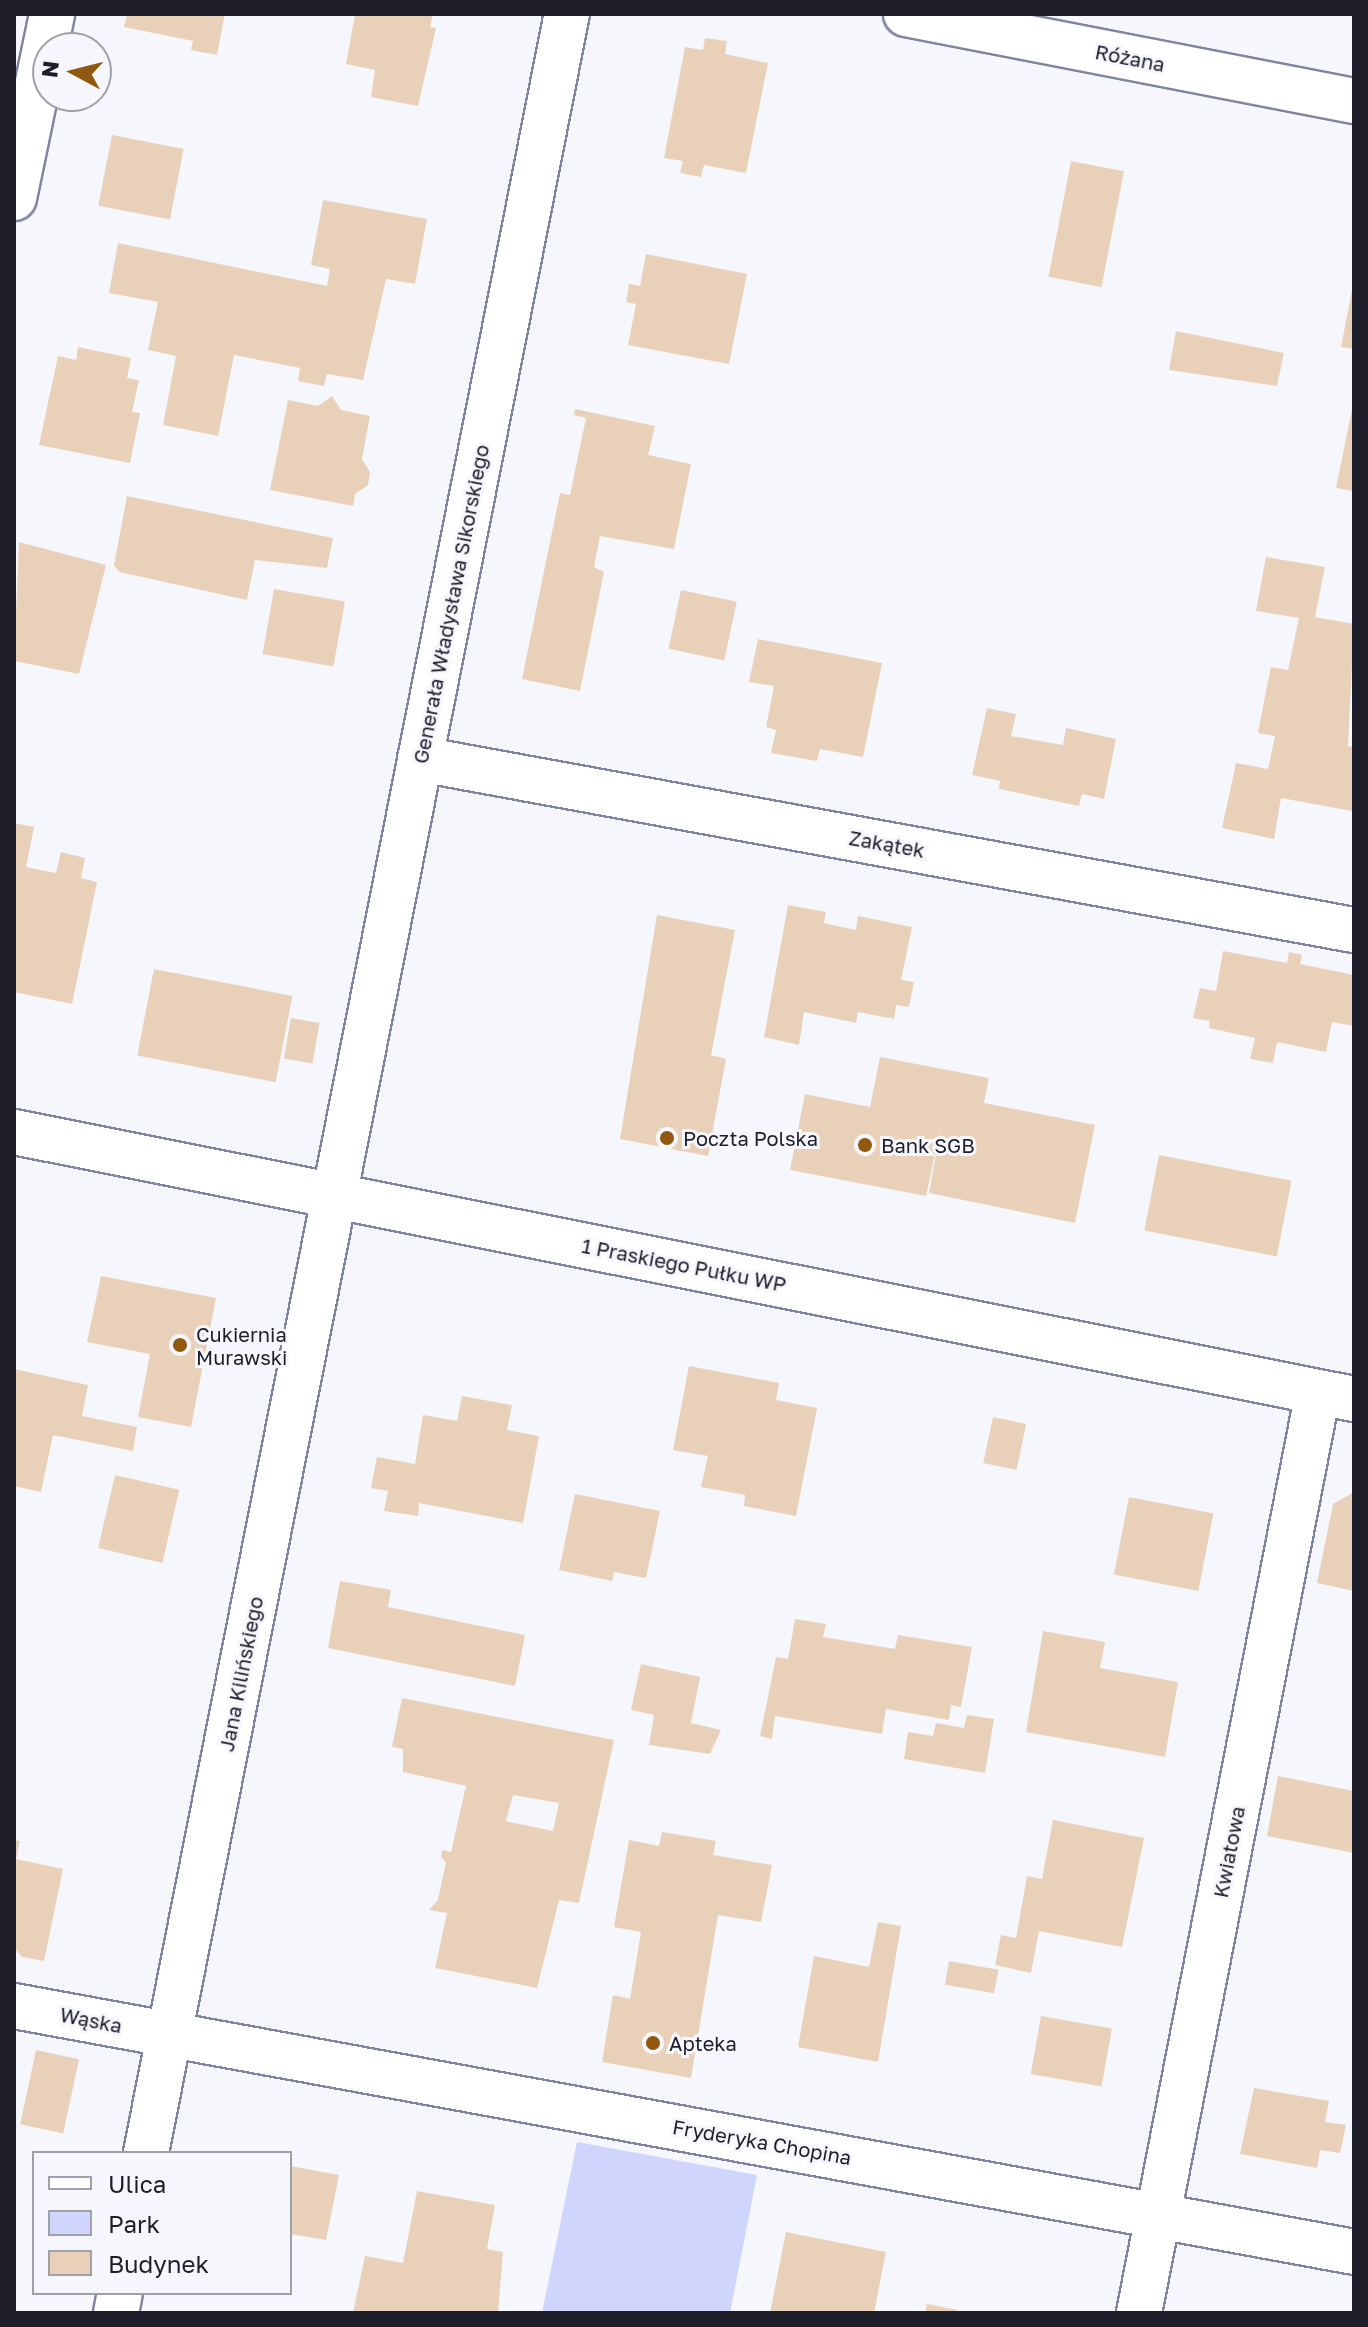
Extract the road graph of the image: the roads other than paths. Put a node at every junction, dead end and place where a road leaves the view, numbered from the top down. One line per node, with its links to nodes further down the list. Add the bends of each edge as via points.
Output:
1 (52, 14): 5 (street)
2 (567, 14): 6 (street, Generała Władysława Sikorskiego)
3 (906, 14): 4 (street, Różana)
4 (1354, 101)
5 (14, 198)
6 (420, 759): 7 (street, Zakątek); 9 (street, Generała Władysława Sikorskiego)
7 (1354, 930)
8 (14, 1132): 9 (street, 1 Praskiego Pułku WP)
9 (335, 1195): 10 (street, 1 Praskiego Pułku WP); 12 (street, Jana Kilińskiego)
10 (1343, 1389): 14 (street, Kwiatowa)
11 (14, 2006): 12 (street, Wąska)
12 (169, 2035): 13 (street, Jana Kilińskiego); 14 (street, Fryderyka Chopina)
13 (146, 2151)
14 (1159, 2214): 15 (street, Fryderyka Chopina); 16 (street, Kwiatowa)
15 (1354, 2252)
16 (1139, 2313)

